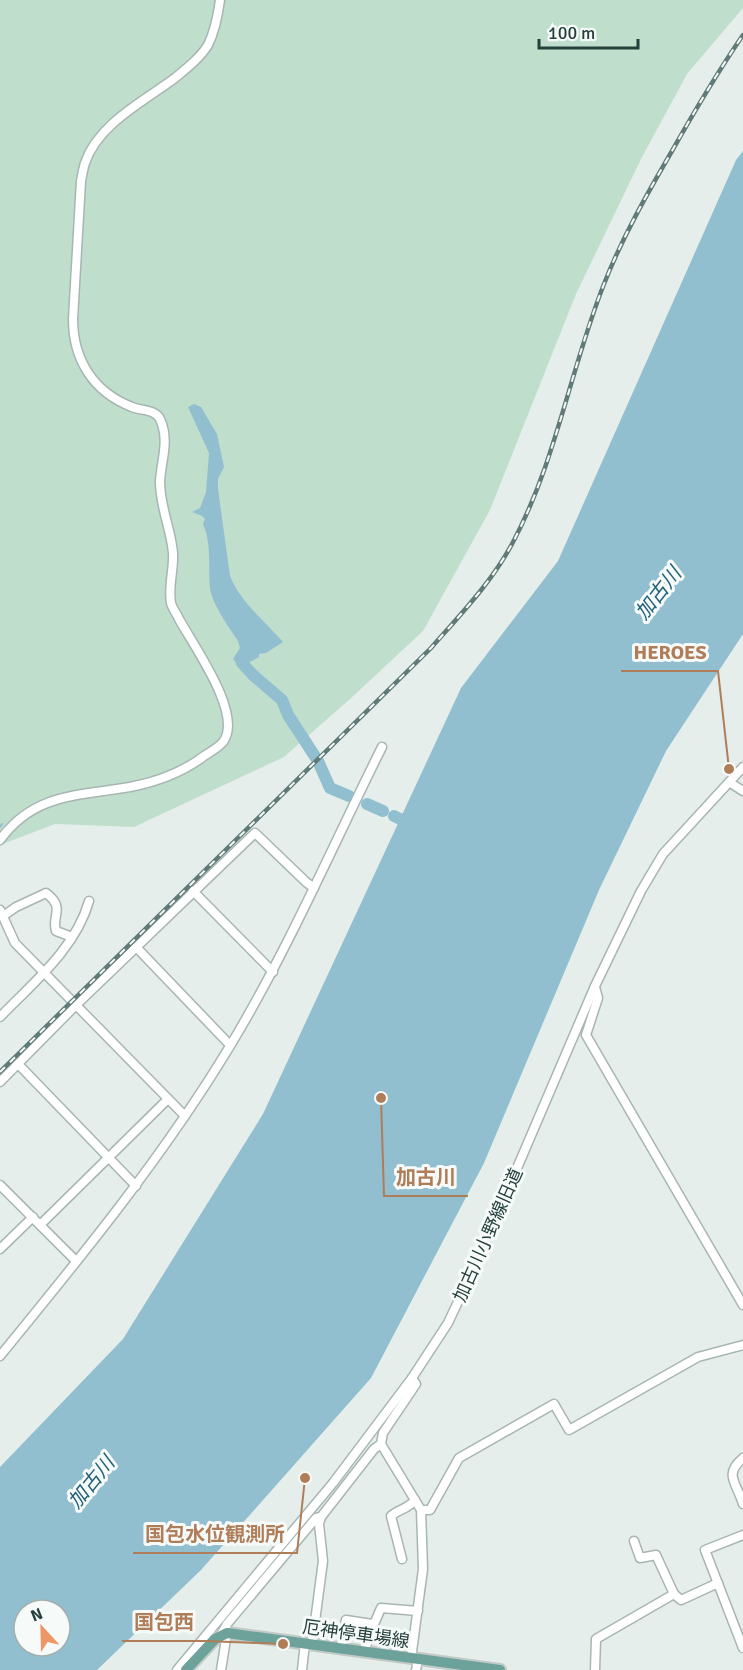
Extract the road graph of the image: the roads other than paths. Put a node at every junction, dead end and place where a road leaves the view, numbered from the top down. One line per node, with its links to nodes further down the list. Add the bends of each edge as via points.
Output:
1 (220, 0): 6 (street, via 201,55 106,130 85,163 73,336 83,365 105,391 132,407 152,412 161,423 165,442 161,503 173,551 171,603 221,695 228,728 223,742 188,768 129,787 50,801 22,816)
2 (382, 747): 7 (street)
3 (743, 767): 4 (street, 加古川小野線旧道)
4 (729, 783): 5 (street); 15 (street, 加古川小野線旧道, via 651,872)
5 (743, 791)
6 (0, 840)
7 (315, 888): 8 (street, via 255,833); 13 (street)
8 (193, 891): 12 (street); 13 (street)
9 (89, 901): 11 (street)
10 (1, 913): 11 (street, via 46,893 56,905 56,931); 14 (street, via 15,943)
11 (72, 937): 14 (street)
12 (136, 947): 16 (street); 18 (street)
13 (273, 972): 18 (street)
14 (43, 974): 16 (street); 17 (street)
15 (595, 986): 30 (street, via 598,998 586,1035); 33 (street, 加古川小野線旧道, via 479,1257 448,1323)
16 (76, 1005): 19 (street); 21 (street)
17 (0, 1017)
18 (230, 1046): 22 (street)
19 (18, 1064): 20 (street); 23 (street)
20 (0, 1082)
21 (168, 1099): 22 (street); 23 (street)
22 (185, 1116): 25 (street)
23 (109, 1157): 25 (street); 27 (street)
24 (0, 1185): 26 (street)
25 (136, 1186): 29 (street)
26 (33, 1217): 27 (street); 28 (street)
27 (40, 1225): 29 (street)
28 (0, 1249)
29 (76, 1261): 32 (street)
30 (743, 1305)
31 (743, 1345): 38 (street, via 698,1357 569,1430 554,1404 459,1458 430,1510)
32 (0, 1356)
33 (412, 1378): 34 (street, via 416,1384 383,1433); 54 (street, 加古川小野線旧道, via 333,1483)
34 (381, 1444): 36 (street); 39 (street)
35 (743, 1458): 37 (street, via 734,1465 731,1476)
36 (414, 1500): 38 (street); 42 (street, via 410,1507 391,1516)
37 (743, 1503)
38 (421, 1510): 45 (street, via 423,1569)
39 (321, 1517): 47 (street, via 316,1518 227,1624); 48 (street, via 322,1561)
40 (743, 1535): 43 (street, via 705,1550)
41 (634, 1541): 44 (street, via 640,1558 656,1555)
42 (402, 1558)
43 (718, 1583): 44 (street, via 681,1600); 50 (street)
44 (674, 1594): 59 (street, via 596,1639)
45 (418, 1611): 46 (street, via 381,1608); 52 (street)
46 (372, 1624): 49 (street, via 346,1620); 51 (street)
47 (224, 1634): 48 (main road, 厄神停車場線); 55 (main road); 56 (street)
48 (308, 1644): 49 (main road, 厄神停車場線); 57 (street)
49 (341, 1648): 51 (main road, 厄神停車場線)
50 (743, 1648)
51 (363, 1652): 52 (main road, 厄神停車場線)
52 (415, 1663): 53 (main road, 厄神停車場線)
53 (467, 1668): 58 (main road, 厄神停車場線)
54 (177, 1670)
55 (186, 1670)
56 (221, 1670)
57 (302, 1670)
58 (500, 1670)
59 (595, 1670)

